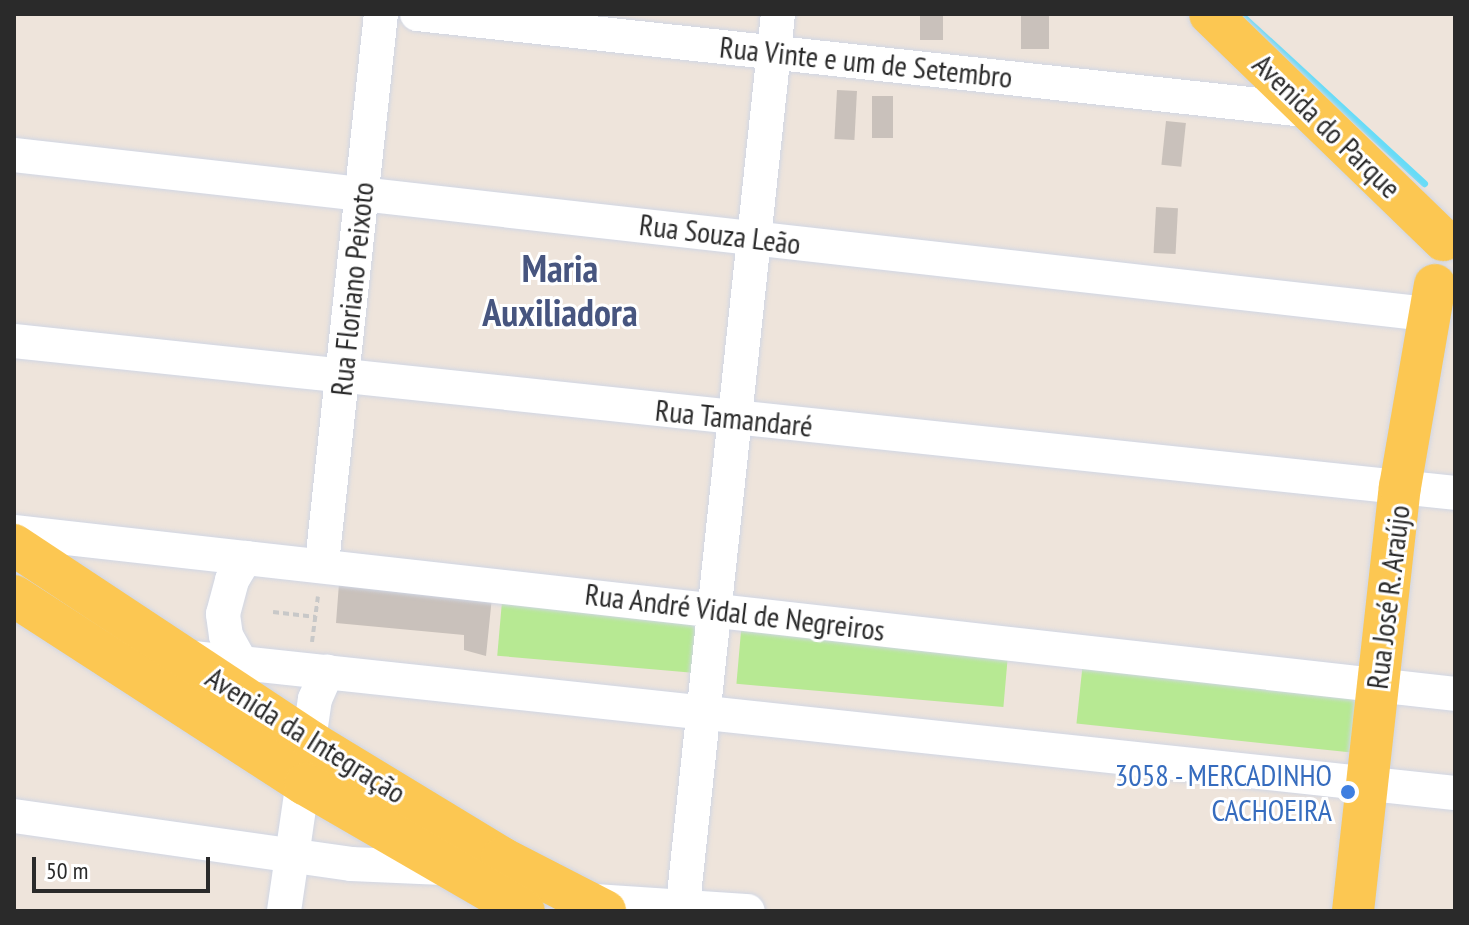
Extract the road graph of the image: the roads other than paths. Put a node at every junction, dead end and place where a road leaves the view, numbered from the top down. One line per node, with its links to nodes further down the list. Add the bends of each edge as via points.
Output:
1 (381, 14): 8 (street, Rua Floriano Peixoto)
2 (417, 14): 5 (street, Rua Vinte e um de Setembro)
3 (778, 14): 5 (street)
4 (1210, 14): 6 (main road, Avenida do Parque)
5 (774, 52): 6 (street, Rua Vinte e um de Setembro); 10 (street)
6 (1315, 111): 9 (main road, Avenida do Parque)
7 (14, 155): 8 (street, Rua Souza Leão)
8 (363, 193): 10 (street, Rua Souza Leão); 13 (street, Rua Floriano Peixoto)
9 (1449, 236): 11 (main road, Rua José R. Araújo, via 1432,261)
10 (757, 238): 11 (street, Rua Souza Leão); 14 (street)
11 (1439, 301): 15 (main road, Rua José R. Araújo)
12 (14, 341): 13 (street, Rua Tamandaré)
13 (342, 372): 14 (street, Rua Tamandaré); 20 (street, Rua Floriano Peixoto)
14 (736, 419): 15 (street, Rua Tamandaré); 22 (street)
15 (1400, 487): 16 (street, Rua Tamandaré); 26 (main road, Rua José R. Araújo)
16 (1455, 493)
17 (14, 532): 19 (street, Rua André Vidal de Negreiros)
18 (14, 545): 23 (main road, Avenida da Integração)
19 (245, 558): 20 (street, Rua André Vidal de Negreiros); 24 (street, via 232,580 223,614 226,636)
20 (322, 563): 22 (street, Rua André Vidal de Negreiros)
21 (14, 596): 30 (main road, Avenida da Integração)
22 (715, 611): 26 (street, Rua André Vidal de Negreiros); 28 (street)
23 (184, 657): 24 (street); 29 (main road, Avenida da Integração)
24 (240, 661): 25 (street)
25 (317, 670): 28 (street); 29 (street)
26 (1377, 687): 27 (street, Rua André Vidal de Negreiros); 31 (main road, Rua José R. Araújo)
27 (1455, 694)
28 (705, 713): 31 (street); 36 (street)
29 (313, 743): 30 (street); 37 (main road, Avenida da Integração, via 502,858)
30 (305, 784): 34 (street); 35 (main road, Avenida da Integração)
31 (1367, 784): 32 (street); 41 (main road, Rua José R. Araújo)
32 (1455, 793)
33 (14, 816): 34 (street)
34 (291, 856): 35 (street); 38 (street)
35 (443, 868): 39 (main road, Avenida da Integração)
36 (683, 904): 37 (street); 40 (street)
37 (593, 905)
38 (284, 911)
39 (524, 911)
40 (748, 911)
41 (1353, 911)

